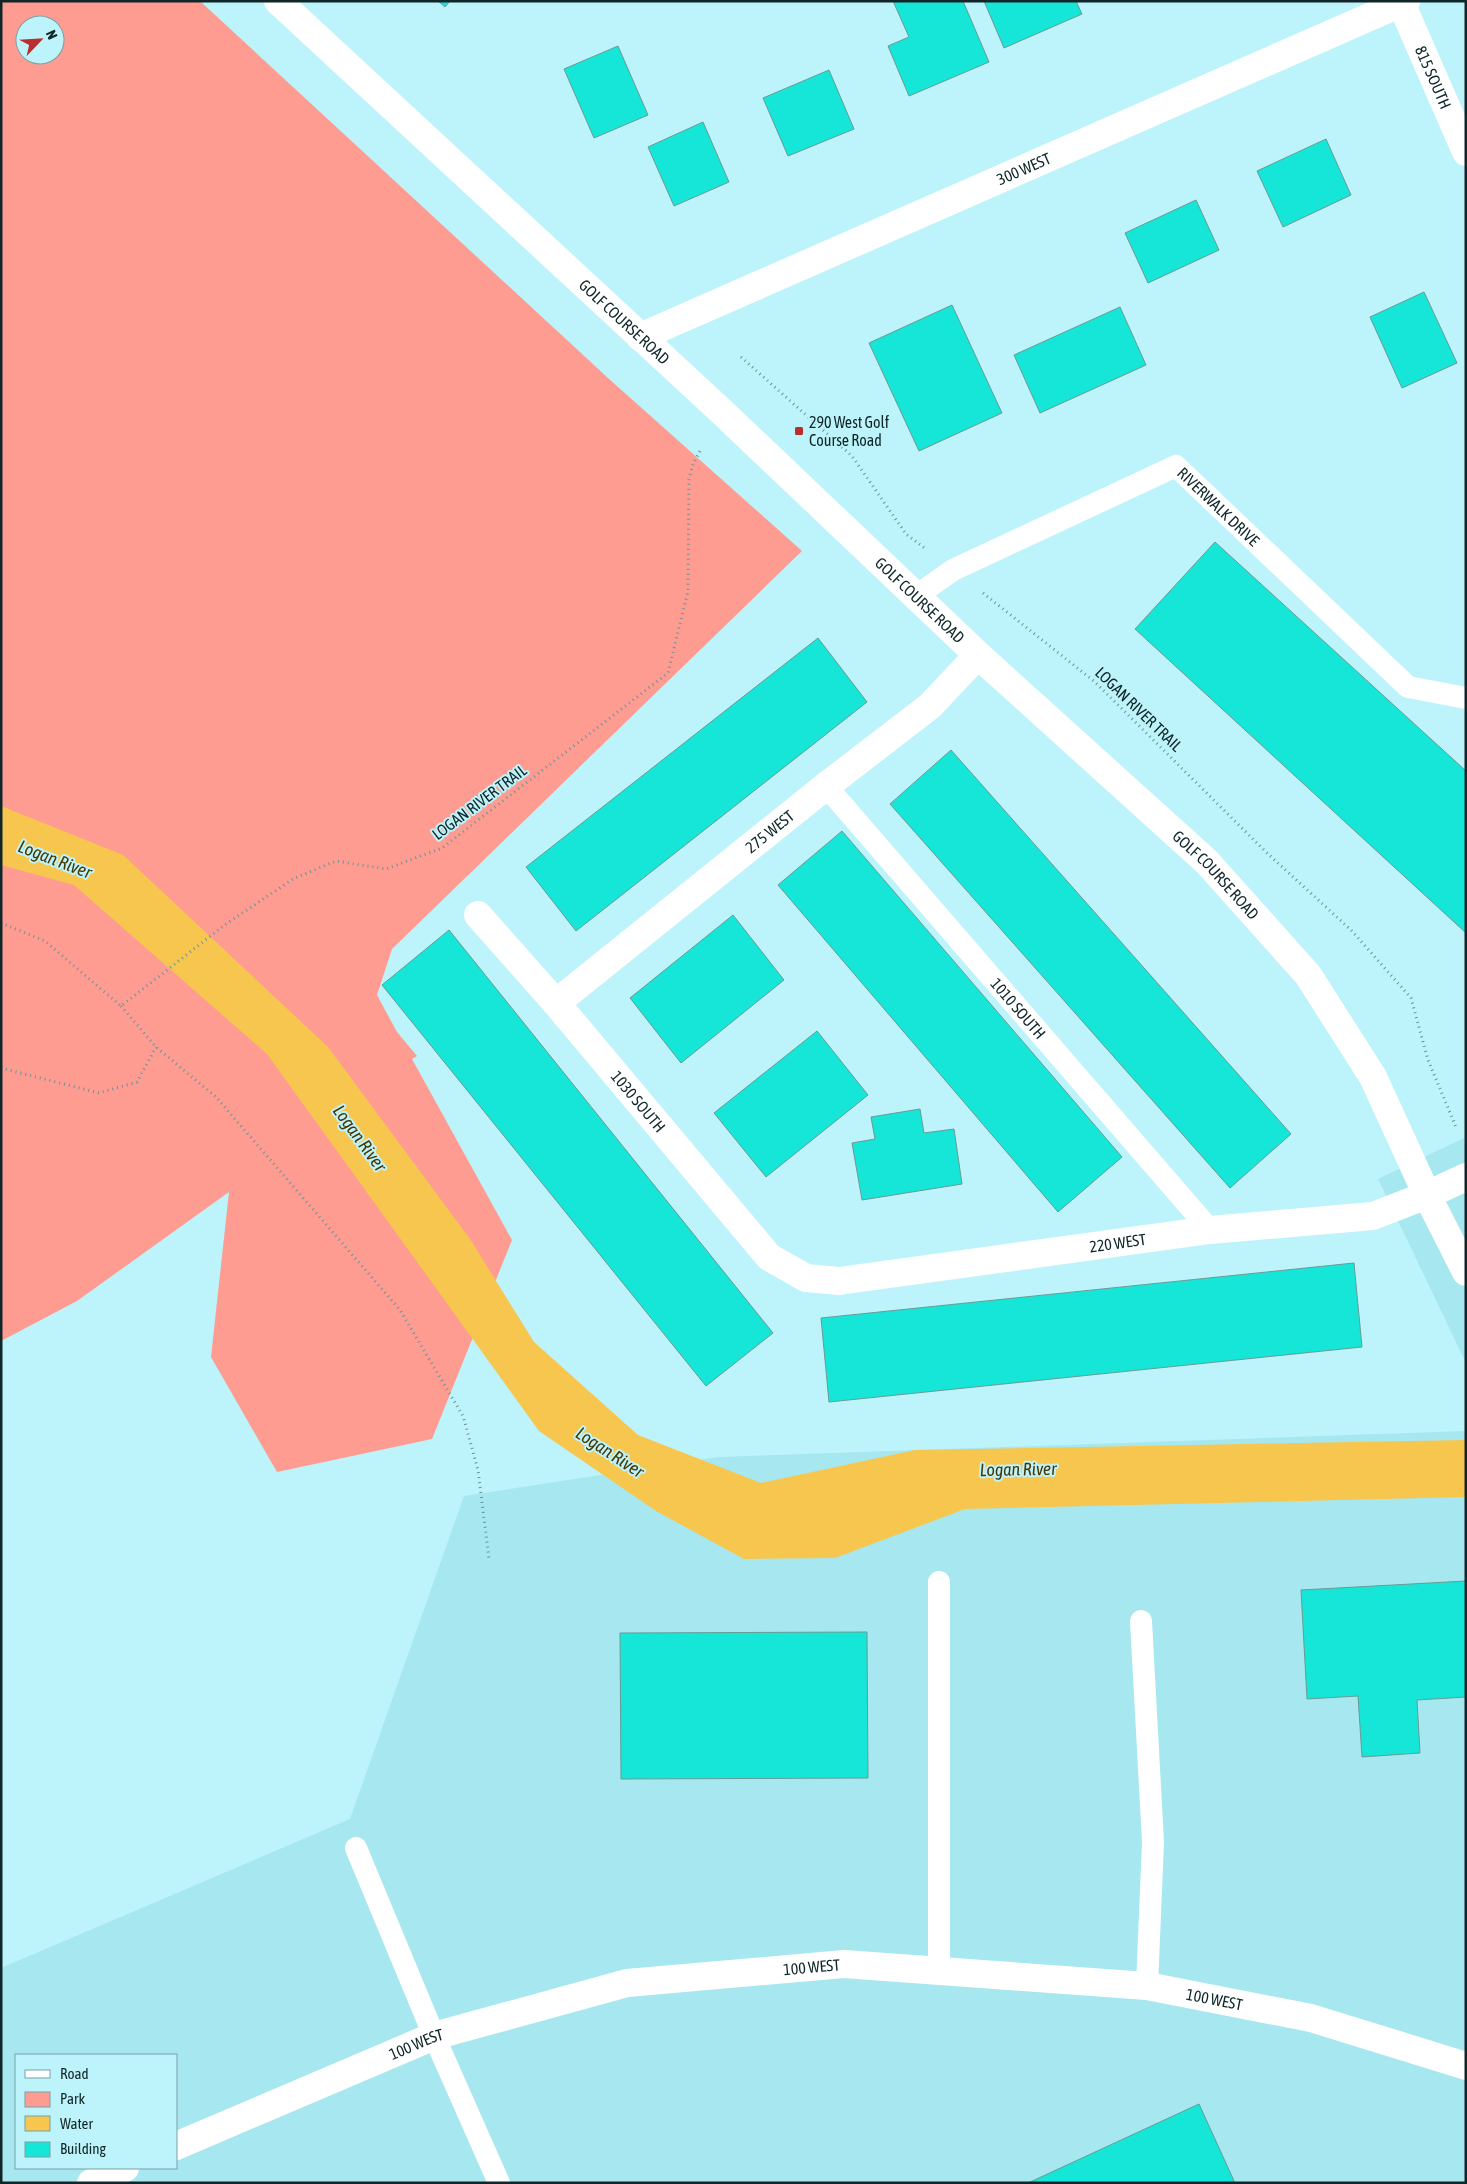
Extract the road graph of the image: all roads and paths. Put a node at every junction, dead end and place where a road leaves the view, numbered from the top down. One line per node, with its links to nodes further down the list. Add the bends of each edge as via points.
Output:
1 (278, 1): 4 (street, GOLF COURSE ROAD)
2 (1403, 2): 3 (street, 815 SOUTH); 4 (street, 300 WEST)
3 (1466, 152)
4 (640, 337): 8 (street, GOLF COURSE ROAD)
5 (741, 357): 7 (path, LOGAN RIVER TRAIL, via 852,456 906,534)
6 (700, 451): 15 (path, LOGAN RIVER TRAIL, via 688,479 688,591 668,673 442,848 386,869 336,861 293,880 226,924)
7 (953, 570): 8 (lane, RIVERWALK DRIVE); 10 (lane, RIVERWALK DRIVE, via 1176,466 1408,687); 18 (path, LOGAN RIVER TRAIL, via 1095,682 1267,853 1351,930 1411,998 1428,1060)
8 (916, 596): 9 (street, GOLF COURSE ROAD)
9 (978, 655): 11 (street, 275 WEST, via 930,706); 20 (street, GOLF COURSE ROAD, via 1207,862 1308,975 1374,1077)
10 (1466, 698)
11 (826, 786): 14 (street, 275 WEST); 21 (lane, 1010 SOUTH)
12 (478, 915): 14 (street, 1030 SOUTH)
13 (1, 923): 15 (path, via 45,941)
14 (556, 1003): 23 (street, 1030 SOUTH, via 769,1257)
15 (121, 1006): 16 (path)
16 (156, 1047): 17 (path, via 137,1082 99,1092); 24 (path, via 216,1097 400,1310 463,1416 478,1470)
17 (1, 1068)
18 (1456, 1127)
19 (1466, 1177): 20 (street, 220 WEST)
20 (1427, 1195): 21 (street, 220 WEST, via 1373,1216); 22 (street, GOLF COURSE ROAD)
21 (1210, 1230): 23 (street, 220 WEST, via 839,1281)
22 (1466, 1272)
23 (806, 1278)
24 (489, 1560)
25 (939, 1582): 28 (lane)
26 (1140, 1621): 29 (lane, via 1153,1842)
27 (356, 1848): 30 (lane)
28 (939, 1970): 29 (street, 100 WEST); 30 (street, 100 WEST, via 844,1964 627,1983)
29 (1147, 1986): 31 (street, 100 WEST, via 1311,2018)
30 (434, 2036): 32 (street, 100 WEST); 35 (lane)
31 (1466, 2066)
32 (178, 2145)
33 (123, 2169): 34 (street)
34 (91, 2183)
35 (500, 2183)

